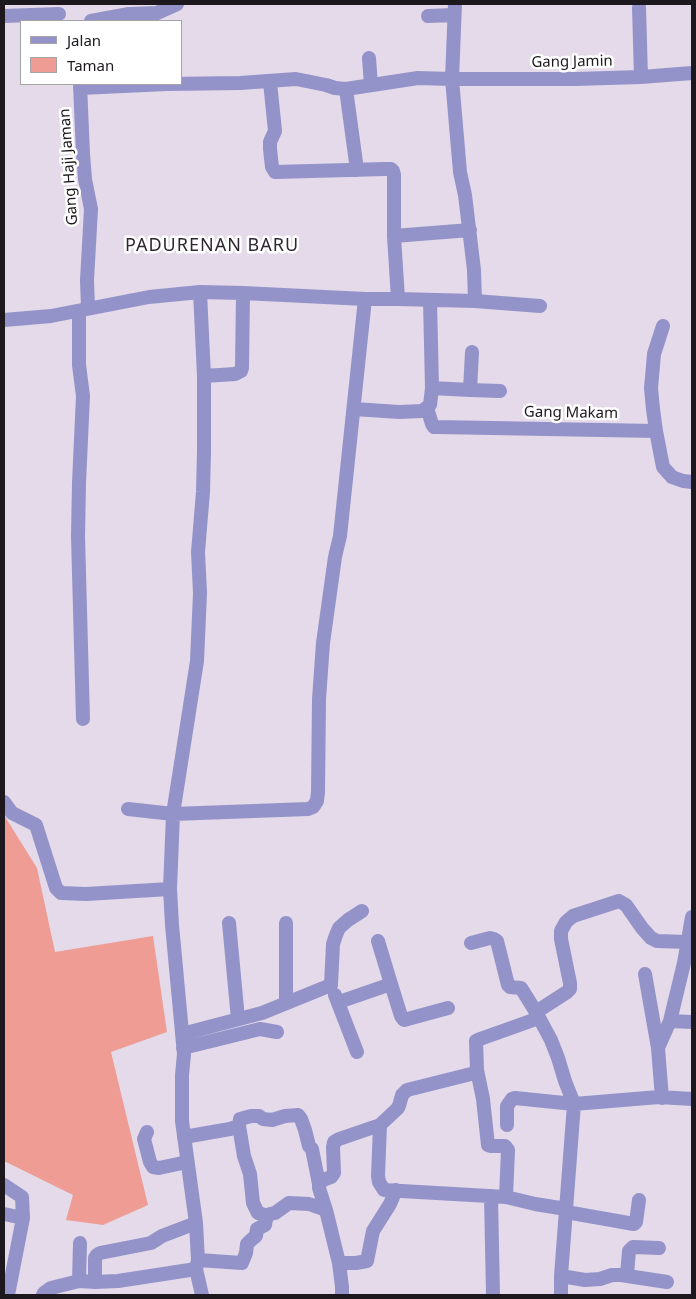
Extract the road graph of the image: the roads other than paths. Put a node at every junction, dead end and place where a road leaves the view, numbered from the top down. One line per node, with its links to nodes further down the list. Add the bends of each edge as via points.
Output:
1 (177, 4): 7 (street, via 157,13)
2 (639, 7): 10 (street)
3 (454, 10): 6 (street); 11 (street)
4 (59, 14): 5 (street)
5 (4, 16)
6 (428, 16)
7 (96, 20)
8 (369, 58): 15 (street)
9 (692, 73): 10 (street, Gang Jamin)
10 (641, 77): 11 (street, Gang Jamin)
11 (452, 79): 15 (street, Gang Jamin, via 418,78); 19 (street, via 459,162)
12 (270, 82): 13 (street, Gang Jamin); 17 (street, Gang Jamin, via 296,79); 18 (street, via 275,131 270,148 275,172)
13 (182, 84)
14 (124, 85): 16 (street, Gang Jamin)
15 (371, 85): 17 (street, Gang Jamin)
16 (80, 86): 28 (street, Gang Haji Jaman, via 84,170 91,209)
17 (346, 89): 18 (street)
18 (357, 170): 20 (street, via 393,171)
19 (470, 230): 20 (street); 26 (street)
20 (394, 236): 24 (street)
21 (200, 292): 22 (street); 28 (street, via 149,297); 32 (street)
22 (243, 293): 23 (street); 32 (street, via 241,371)
23 (365, 299): 24 (street); 37 (street)
24 (398, 299): 25 (street)
25 (430, 300): 26 (street); 33 (street)
26 (474, 301): 27 (street)
27 (540, 306)
28 (84, 310): 29 (street); 40 (street, Gang Haji Jaman, via 79,365 83,396 78,536)
29 (4, 320)
30 (663, 326): 38 (street, via 654,354 651,388)
31 (472, 352): 34 (street)
32 (204, 376): 43 (street, via 197,661)
33 (432, 388): 34 (street); 36 (street, via 430,405)
34 (470, 390): 35 (street)
35 (500, 391)
36 (426, 408): 37 (street, via 399,412); 38 (street, Gang Makam, via 437,428)
37 (354, 409): 43 (street, via 340,536 323,644 318,699 317,801 308,809)
38 (656, 431): 39 (street, via 663,467 672,477)
39 (692, 482)
40 (83, 719)
41 (4, 802): 44 (street, via 12,813 36,825 56,888 61,893)
42 (128, 808): 43 (street)
43 (172, 814): 44 (street)
44 (170, 889): 63 (street)
45 (362, 911): 54 (street, via 339,928 336,935)
46 (692, 917): 50 (street)
47 (229, 923): 59 (street)
48 (286, 923): 56 (street)
49 (378, 941): 53 (street)
50 (688, 942): 58 (street, via 651,938 626,905 619,902 574,916 561,931 570,989); 60 (street)
51 (470, 943): 58 (street, via 490,938 496,940 510,987 522,988)
52 (646, 974): 65 (street)
53 (391, 984): 55 (street); 57 (street, via 404,1020)
54 (331, 985): 55 (street); 56 (street)
55 (339, 1002): 66 (street)
56 (286, 1003): 59 (street)
57 (448, 1008)
58 (538, 1015): 67 (street, via 476,1041); 70 (street)
59 (238, 1019): 63 (street)
60 (670, 1021): 61 (street); 65 (street)
61 (692, 1022)
62 (277, 1032): 64 (street, via 260,1029)
63 (182, 1034): 64 (street)
64 (183, 1048): 75 (street)
65 (658, 1048): 68 (street)
66 (357, 1052)
67 (477, 1070): 71 (street, via 407,1090 397,1109); 81 (street, via 488,1145 505,1146 508,1150)
68 (662, 1098): 69 (street); 70 (street)
69 (692, 1098)
70 (574, 1104): 72 (street, via 515,1098 507,1106); 84 (street)
71 (380, 1125): 77 (street, via 334,1142 334,1173); 79 (street, via 379,1182 384,1190)
72 (507, 1125)
73 (239, 1126): 75 (street); 77 (street, via 240,1119 251,1116 272,1120 298,1115 308,1146 312,1149); 86 (street, via 253,1203 258,1213)
74 (147, 1132): 76 (street, via 144,1139 153,1167)
75 (184, 1137): 76 (street)
76 (187, 1162): 88 (street)
77 (319, 1184): 83 (street)
78 (4, 1185): 87 (street, via 22,1197)
79 (396, 1190): 80 (street); 91 (street, via 373,1231 367,1261)
80 (491, 1196): 81 (street); 102 (street)
81 (506, 1197): 84 (street)
82 (639, 1200): 84 (street, via 634,1224)
83 (326, 1210): 86 (street, via 309,1204 289,1203); 91 (street)
84 (566, 1210): 93 (street)
85 (4, 1214): 87 (street)
86 (268, 1216): 92 (street, via 265,1225 247,1244 242,1263)
87 (23, 1218): 98 (street)
88 (196, 1223): 92 (street); 96 (street, via 151,1243 100,1253 95,1258)
89 (80, 1243): 95 (street)
90 (659, 1248): 94 (street, via 633,1247 629,1251)
91 (339, 1264): 101 (street)
92 (197, 1265): 96 (street, via 118,1281); 100 (street)
93 (560, 1276): 94 (street, via 585,1280); 103 (street)
94 (627, 1276): 97 (street)
95 (79, 1281): 96 (street); 99 (street, via 51,1288)
96 (95, 1282)
97 (667, 1282)
98 (8, 1295)
99 (43, 1295)
100 (202, 1295)
101 (342, 1295)
102 (493, 1295)
103 (561, 1295)

